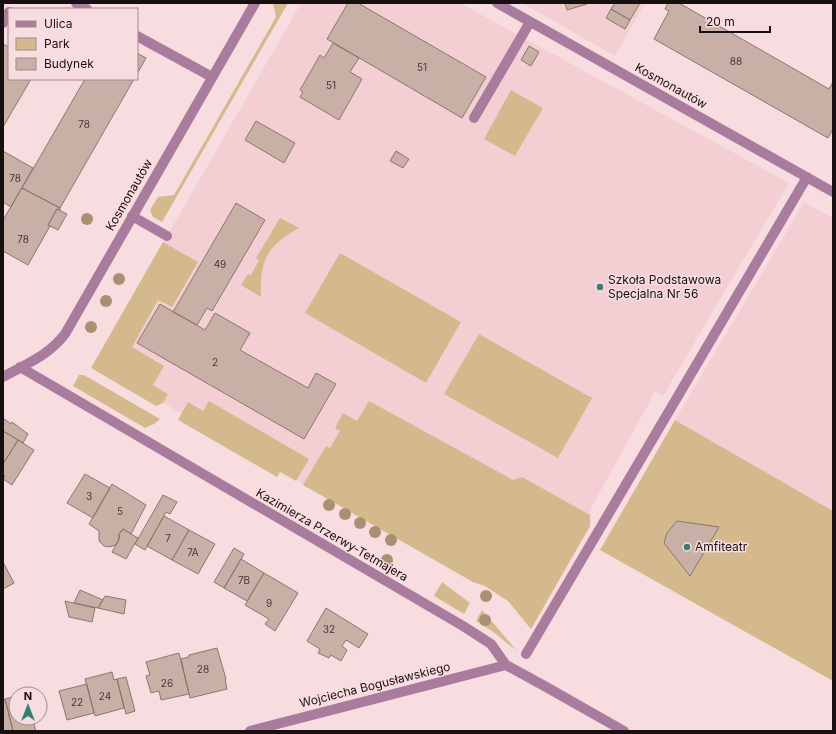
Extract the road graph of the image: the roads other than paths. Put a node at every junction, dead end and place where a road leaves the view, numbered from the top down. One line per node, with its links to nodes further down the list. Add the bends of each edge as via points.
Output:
1 (76, 3): 4 (street)
2 (256, 3): 9 (street, Kosmonautów)
3 (497, 3): 6 (street, Kosmonautów)
4 (85, 8)
5 (8, 14): 7 (street)
6 (530, 22): 10 (street); 11 (street, Kosmonautów)
7 (3, 23)
8 (138, 37): 9 (street)
9 (212, 77): 13 (street, Kosmonautów)
10 (474, 118)
11 (807, 177): 12 (street, Kosmonautów); 17 (street)
12 (833, 192)
13 (132, 216): 14 (street); 15 (street, Kosmonautów, via 65,334 47,353)
14 (167, 236)
15 (20, 367): 16 (street, Kosmonautów); 18 (street, Kazimierza Przerwy-Tetmajera, via 463,626 491,644)
16 (3, 377)
17 (526, 654)
18 (506, 665): 19 (street, Wojciecha Bogusławskiego); 20 (street, Kazimierza Przerwy-Tetmajera)
19 (250, 731)
20 (624, 731)

